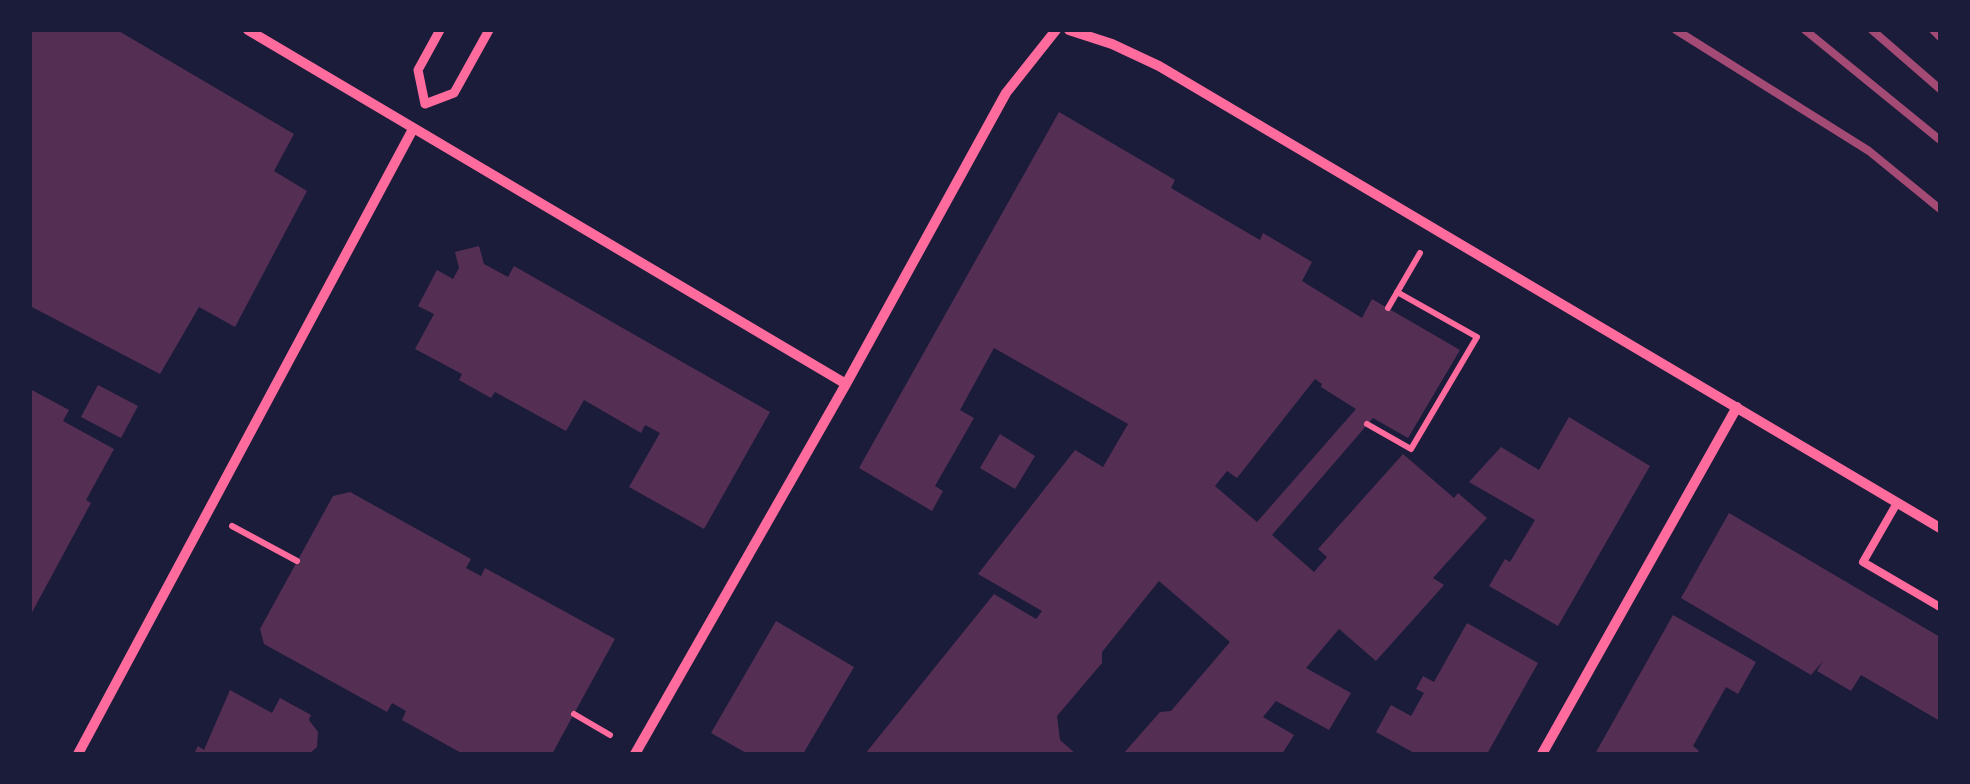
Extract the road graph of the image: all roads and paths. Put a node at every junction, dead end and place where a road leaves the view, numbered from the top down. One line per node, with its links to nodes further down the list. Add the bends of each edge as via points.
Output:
1 (248, 30): 6 (street)
2 (440, 30): 3 (street, via 418,70 425,104 454,93)
3 (489, 30)
4 (1056, 30): 10 (street, via 1006,92)
5 (1068, 30): 11 (street, via 1159,66)
6 (413, 129): 10 (street); 14 (street)
7 (1409, 272): 8 (path)
8 (1398, 292): 9 (path); 12 (path, via 1477,337 1412,448)
9 (1388, 308)
10 (846, 384): 19 (street)
11 (1737, 407): 13 (street); 21 (street)
12 (1366, 424)
13 (1897, 502): 15 (street); 17 (lane, via 1863,562)
14 (207, 512): 16 (path); 20 (street)
15 (1940, 528)
16 (297, 561)
17 (1940, 608)
18 (574, 714): 19 (path)
19 (636, 752)
20 (78, 754)
21 (1542, 754)

